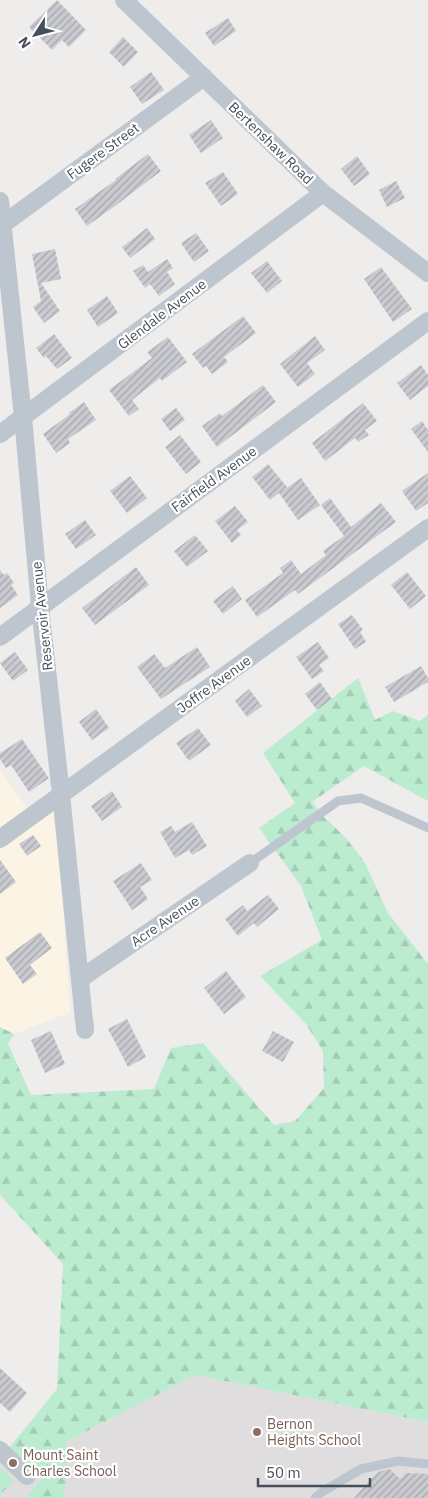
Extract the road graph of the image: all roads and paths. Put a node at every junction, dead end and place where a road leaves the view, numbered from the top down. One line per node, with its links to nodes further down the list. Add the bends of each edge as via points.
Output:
1 (124, 0): 2 (street, Bertenshaw Road)
2 (204, 77): 3 (street, Bertenshaw Road); 5 (street, Fugere Street)
3 (323, 194): 6 (street, Bertenshaw Road); 9 (street, Glendale Avenue)
4 (0, 201): 5 (street, Reservoir Avenue)
5 (2, 225): 9 (street, Reservoir Avenue)
6 (420, 258): 7 (street, Bertenshaw Road)
7 (428, 273)
8 (428, 321): 12 (street, Fairfield Avenue)
9 (23, 417): 10 (street, Glendale Avenue); 12 (street, Reservoir Avenue)
10 (0, 434)
11 (428, 528): 14 (street, Joffre Avenue)
12 (40, 607): 13 (street, Fairfield Avenue); 14 (street, Reservoir Avenue)
13 (0, 637)
14 (62, 794): 16 (street, Joffre Avenue); 18 (street, Reservoir Avenue)
15 (428, 828): 17 (lane, via 372,802 351,798 338,801)
16 (0, 839)
17 (250, 863): 18 (street, Acre Avenue)
18 (80, 979): 19 (street, Reservoir Avenue)
19 (85, 1030)
20 (0, 1450): 22 (street)
21 (428, 1464): 23 (lane, via 398,1461 361,1469)
22 (28, 1476)
23 (315, 1498)

